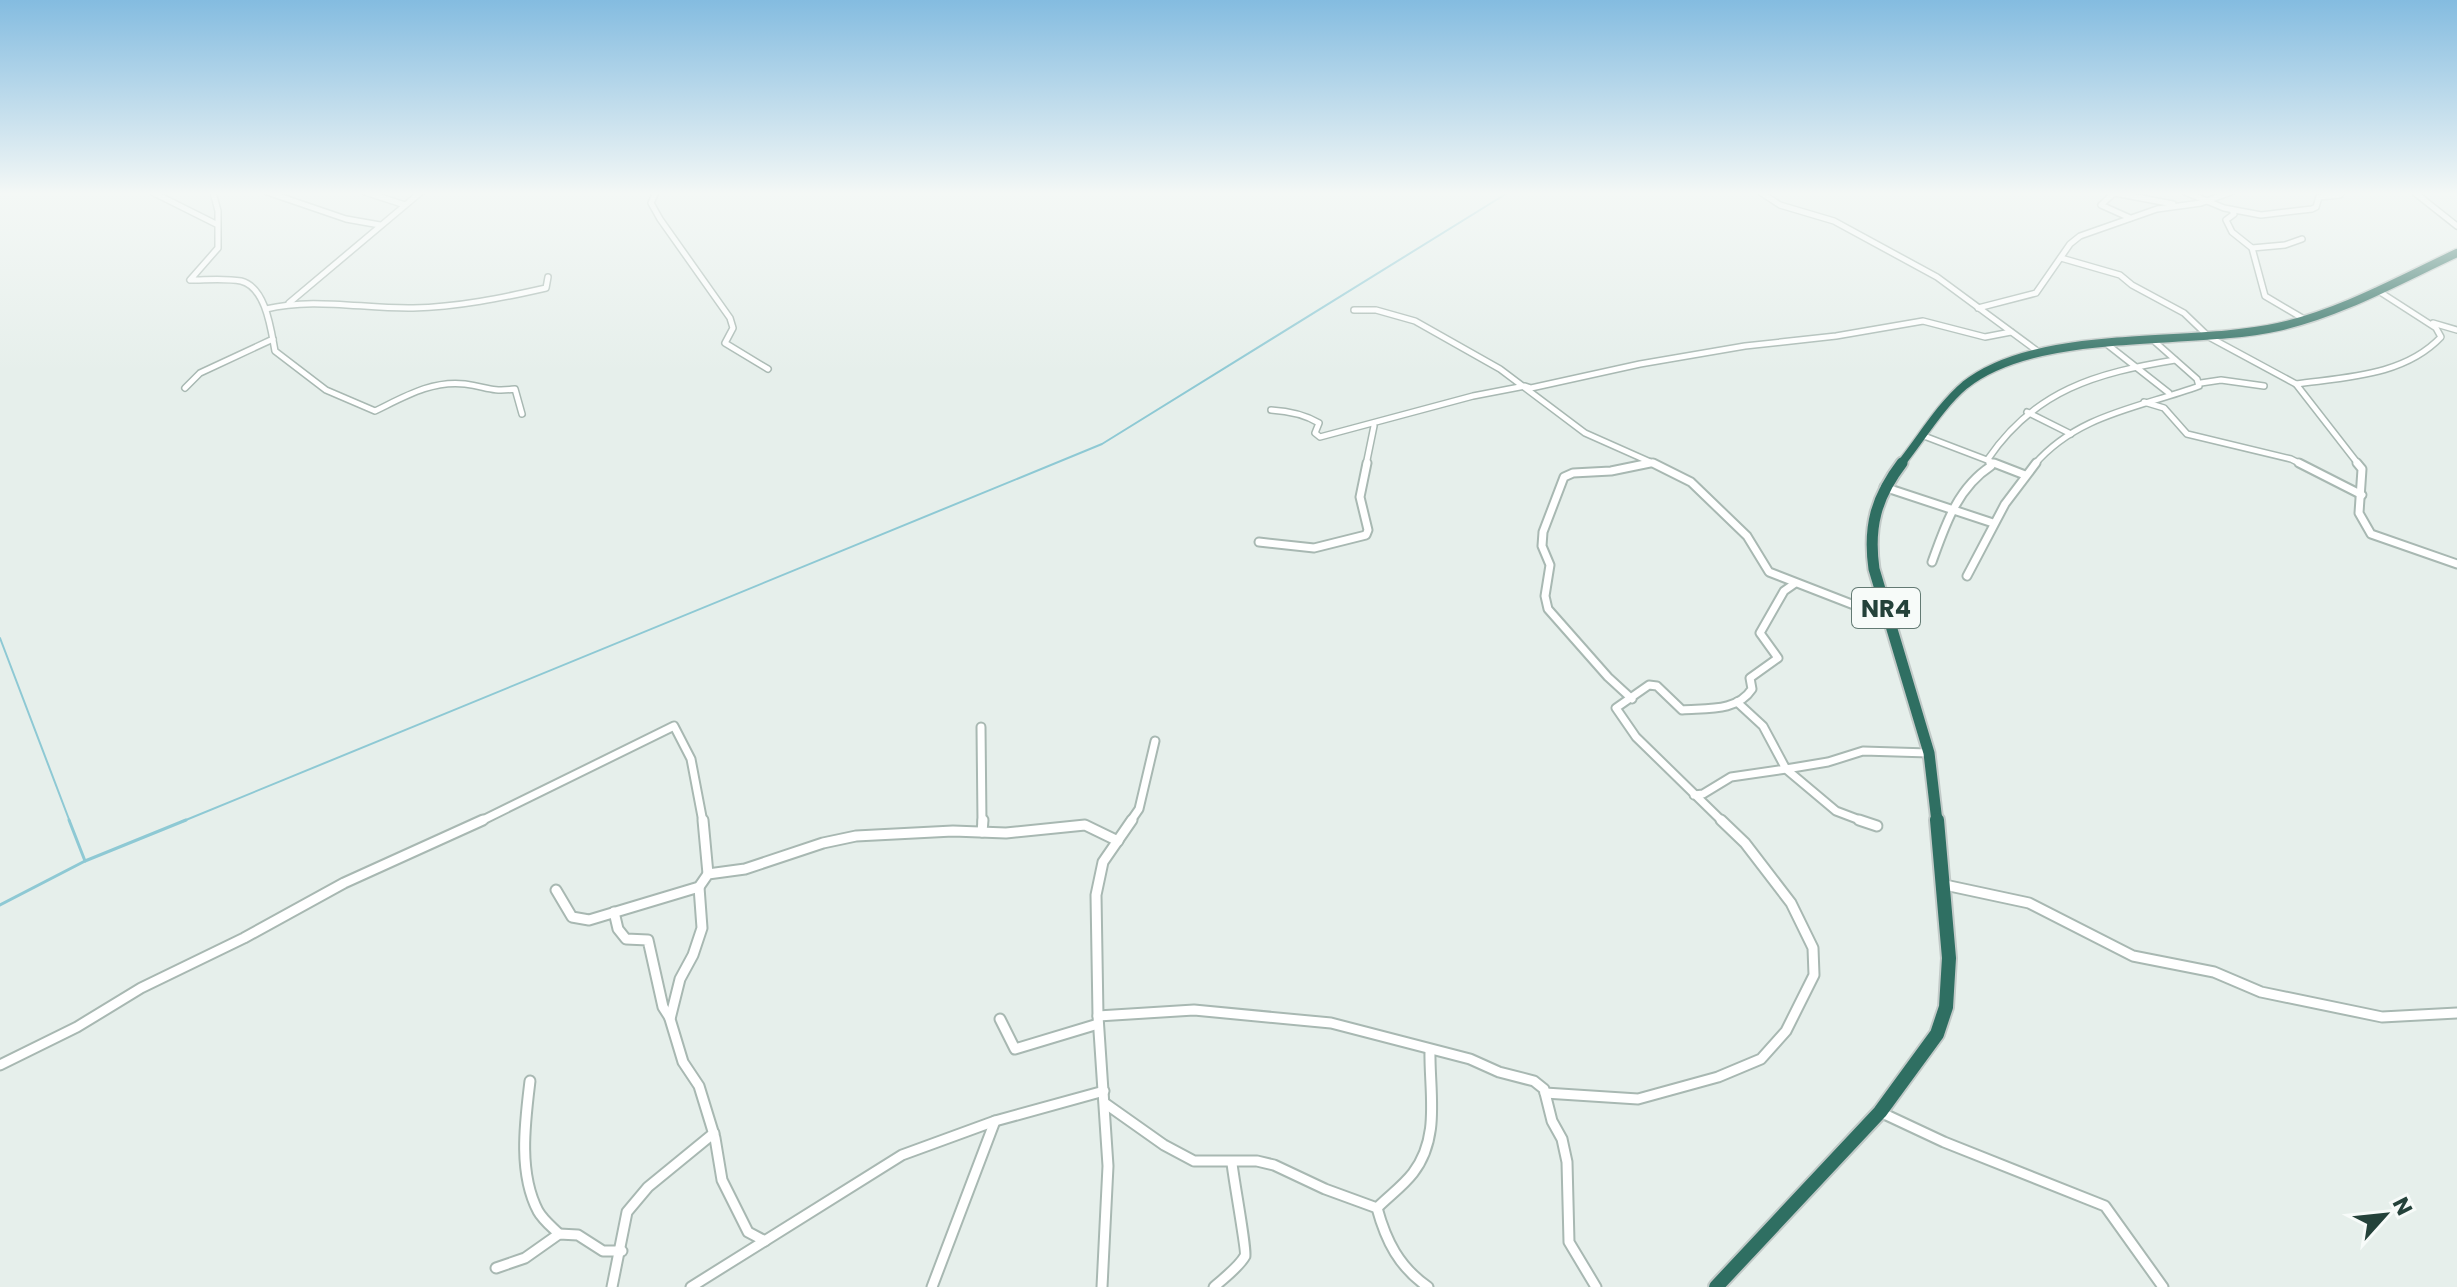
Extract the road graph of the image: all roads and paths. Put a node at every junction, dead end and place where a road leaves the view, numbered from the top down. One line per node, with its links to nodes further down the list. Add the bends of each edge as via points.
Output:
1 (213, 252): 13 (street, via 190,280 248,283)
2 (348, 252): 11 (street)
3 (681, 252): 26 (street, via 726,309 733,328 725,343)
4 (1890, 252): 12 (street)
5 (2065, 252): 8 (street)
6 (2253, 252): 15 (street, via 2265,296)
7 (2457, 253): 10 (highway, NR4)
8 (2061, 258): 12 (street, via 2034,294); 19 (street, via 2116,273 2180,310)
9 (548, 277): 11 (street, via 546,288 476,302 407,308)
10 (2375, 289): 15 (highway, NR4); 16 (street)
11 (289, 303): 13 (street)
12 (1978, 308): 18 (street)
13 (266, 309): 20 (street)
14 (1354, 310): 29 (street, via 1415,321)
15 (2304, 319): 19 (highway, NR4)
16 (2431, 323): 17 (street); 28 (street, via 2441,337 2424,355 2383,371)
17 (2457, 330)
18 (2011, 332): 23 (street); 29 (street, via 1985,337 1923,321 1745,346)
19 (2209, 337): 21 (highway, NR4); 28 (street)
20 (273, 339): 31 (street, via 200,373); 36 (street, via 275,351 289,364 326,390 368,409 382,410 421,389 460,384 492,392 515,389)
21 (2154, 341): 22 (highway, NR4); 24 (street)
22 (2108, 345): 23 (highway, NR4); 25 (street)
23 (2040, 353): 39 (highway, NR4, via 1995,366 1970,382)
24 (2175, 360): 25 (street); 27 (street)
25 (2136, 367): 32 (street); 35 (street, via 2073,385)
26 (768, 369)
27 (2201, 383): 30 (street); 32 (street)
28 (2296, 384): 44 (street, via 2362,469)
29 (1525, 386): 37 (street, via 1462,396); 41 (street, via 1585,433)
30 (2264, 386)
31 (185, 388)
32 (2169, 393): 33 (street)
33 (2142, 402): 38 (street, via 2102,415); 44 (street, via 2164,408 2187,434 2291,459)
34 (1271, 410): 37 (street, via 1311,418 1319,423 1315,433 1320,437)
35 (2027, 412): 38 (street); 40 (street)
36 (522, 414)
37 (1374, 426): 47 (street, via 1360,497 1366,535 1314,548)
38 (2071, 434): 42 (street)
39 (1924, 436): 40 (street); 43 (highway, NR4)
40 (1988, 459): 42 (street); 45 (street, via 1991,466 1981,471)
41 (1653, 462): 51 (street, via 1691,482 1747,536 1769,572); 53 (street, via 1564,477 1543,532 1550,565 1548,609)
42 (2025, 475): 46 (street)
43 (1884, 487): 45 (street); 52 (highway, NR4, via 1873,508 1869,538)
44 (2362, 495): 49 (street, via 2359,513 2371,534)
45 (1955, 508): 46 (street); 48 (street)
46 (1993, 523): 50 (street)
47 (1259, 542)
48 (1932, 562)
49 (2457, 564)
50 (1967, 576)
51 (1794, 584): 52 (street); 54 (street, via 1784,591 1760,633 1778,658 1753,674 1752,693)
52 (1890, 619): 57 (highway, NR4)
53 (1632, 699): 54 (street, via 1645,685 1653,685 1682,710); 59 (street, via 1618,705 1618,714)
54 (1737, 702): 58 (street, via 1763,726)
55 (981, 727): 61 (street)
56 (1155, 741): 62 (street, via 1139,809)
57 (1929, 753): 58 (street, via 1863,751); 64 (highway, NR4)
58 (1786, 769): 59 (street, via 1731,777); 60 (street, via 1836,811)
59 (1694, 795): 76 (street, via 1745,843 1791,903 1813,948 1814,975 1786,1031 1761,1059 1638,1099)
60 (1877, 826)
61 (982, 832): 62 (street, via 1042,832 1085,825); 63 (street, via 856,836 756,866)
62 (1118, 841): 71 (street, via 1103,862 1096,895)
63 (708, 874): 65 (street); 73 (street, via 694,767 688,743 674,726 344,883)
64 (1945, 885): 68 (street, via 2029,903 2133,956 2214,972 2261,992 2382,1017); 78 (highway, NR4, via 1946,1007 1937,1034)
65 (699, 887): 67 (street); 69 (street, via 702,928)
66 (556, 890): 67 (street, via 579,920)
67 (614, 912): 69 (street, via 626,939 648,940)
68 (2457, 1013)
69 (670, 1019): 80 (street)
70 (1000, 1019): 71 (street, via 1015,1049)
71 (1098, 1020): 72 (street, via 1194,1010 1281,1017 1331,1023); 75 (street)
72 (1430, 1050): 76 (street, via 1534,1081); 82 (street, via 1432,1118 1427,1147 1416,1171)
73 (0, 1065)
74 (530, 1081): 83 (street, via 525,1148 533,1195 539,1212)
75 (1104, 1091): 77 (street); 79 (street)
76 (1545, 1093): 93 (street, via 1567,1162 1569,1242)
77 (1106, 1104): 81 (street, via 1180,1155); 90 (street)
78 (1880, 1112): 94 (highway, NR4); 95 (street, via 2105,1206)
79 (995, 1121): 84 (street, via 881,1166); 89 (street)
80 (714, 1133): 84 (street, via 722,1180 748,1232); 85 (street, via 630,1206 621,1226)
81 (1232, 1163): 82 (street, via 1274,1165); 91 (street, via 1247,1250)
82 (1377, 1208): 92 (street, via 1393,1255)
83 (559, 1234): 85 (street, via 578,1235 603,1251); 86 (street, via 525,1258)
84 (765, 1241): 88 (street)
85 (622, 1251): 87 (street)
86 (496, 1268)
87 (612, 1287)
88 (691, 1287)
89 (932, 1287)
90 (1102, 1287)
91 (1214, 1287)
92 (1428, 1287)
93 (1596, 1287)
94 (1716, 1287)
95 (2163, 1287)

